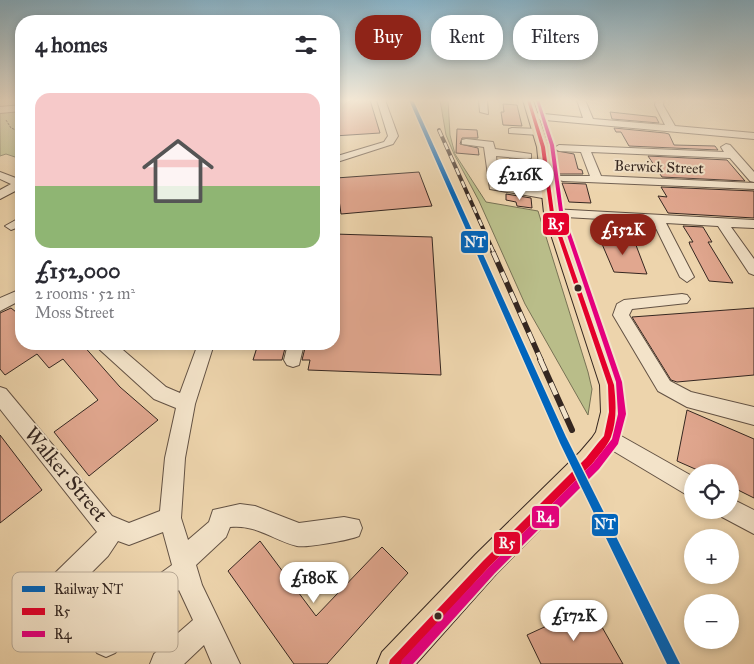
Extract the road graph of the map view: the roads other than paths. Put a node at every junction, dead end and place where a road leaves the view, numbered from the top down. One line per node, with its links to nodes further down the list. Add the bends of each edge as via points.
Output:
1 (390, 131): 13 (street, via 388,144)
2 (512, 131): 4 (street)
3 (699, 131): 5 (street)
4 (539, 132): 22 (main road)
5 (713, 132): 6 (street); 11 (street)
6 (754, 136)
7 (466, 142): 8 (street)
8 (490, 148): 12 (street); 22 (street, via 494,187)
9 (559, 148): 10 (street)
10 (585, 149): 11 (street); 17 (street)
11 (733, 155): 16 (street)
12 (527, 156)
13 (340, 158)
14 (0, 175): 18 (street)
15 (562, 178): 17 (street, Berwick Street)
16 (754, 179)
17 (597, 180): 19 (street, Berwick Street)
18 (15, 181)
19 (754, 186)
20 (15, 187): 21 (street)
21 (0, 195)
22 (550, 204): 23 (street); 38 (main road, via 611,385 613,412)
23 (658, 219): 24 (street); 27 (street)
24 (722, 222): 25 (street); 26 (street)
25 (754, 224)
26 (754, 270)
27 (687, 277)
28 (15, 297): 30 (street)
29 (682, 300): 37 (street, via 629,304 622,308 620,316 657,378 674,394)
30 (0, 305)
31 (112, 350): 35 (street, via 160,393)
32 (204, 350): 35 (street)
33 (0, 395): 43 (street, Walker Street, via 104,524)
34 (754, 403): 36 (street)
35 (186, 404): 41 (street, via 175,458)
36 (754, 410)
37 (754, 416)
38 (607, 437): 39 (street); 53 (main road, via 589,461 486,564)
39 (684, 483)
40 (739, 514): 42 (street)
41 (170, 518): 43 (street, Walker Street, via 129,534); 45 (street)
42 (754, 523)
43 (114, 527): 46 (street, via 100,548)
44 (351, 528): 45 (street, via 328,529 299,536 266,519 234,514 221,518 218,530)
45 (185, 566): 47 (street); 48 (street)
46 (75, 572)
47 (178, 572)
48 (207, 625): 49 (street); 52 (street)
49 (178, 651)
50 (177, 652): 51 (street)
51 (164, 664)
52 (226, 664)
53 (394, 664)

